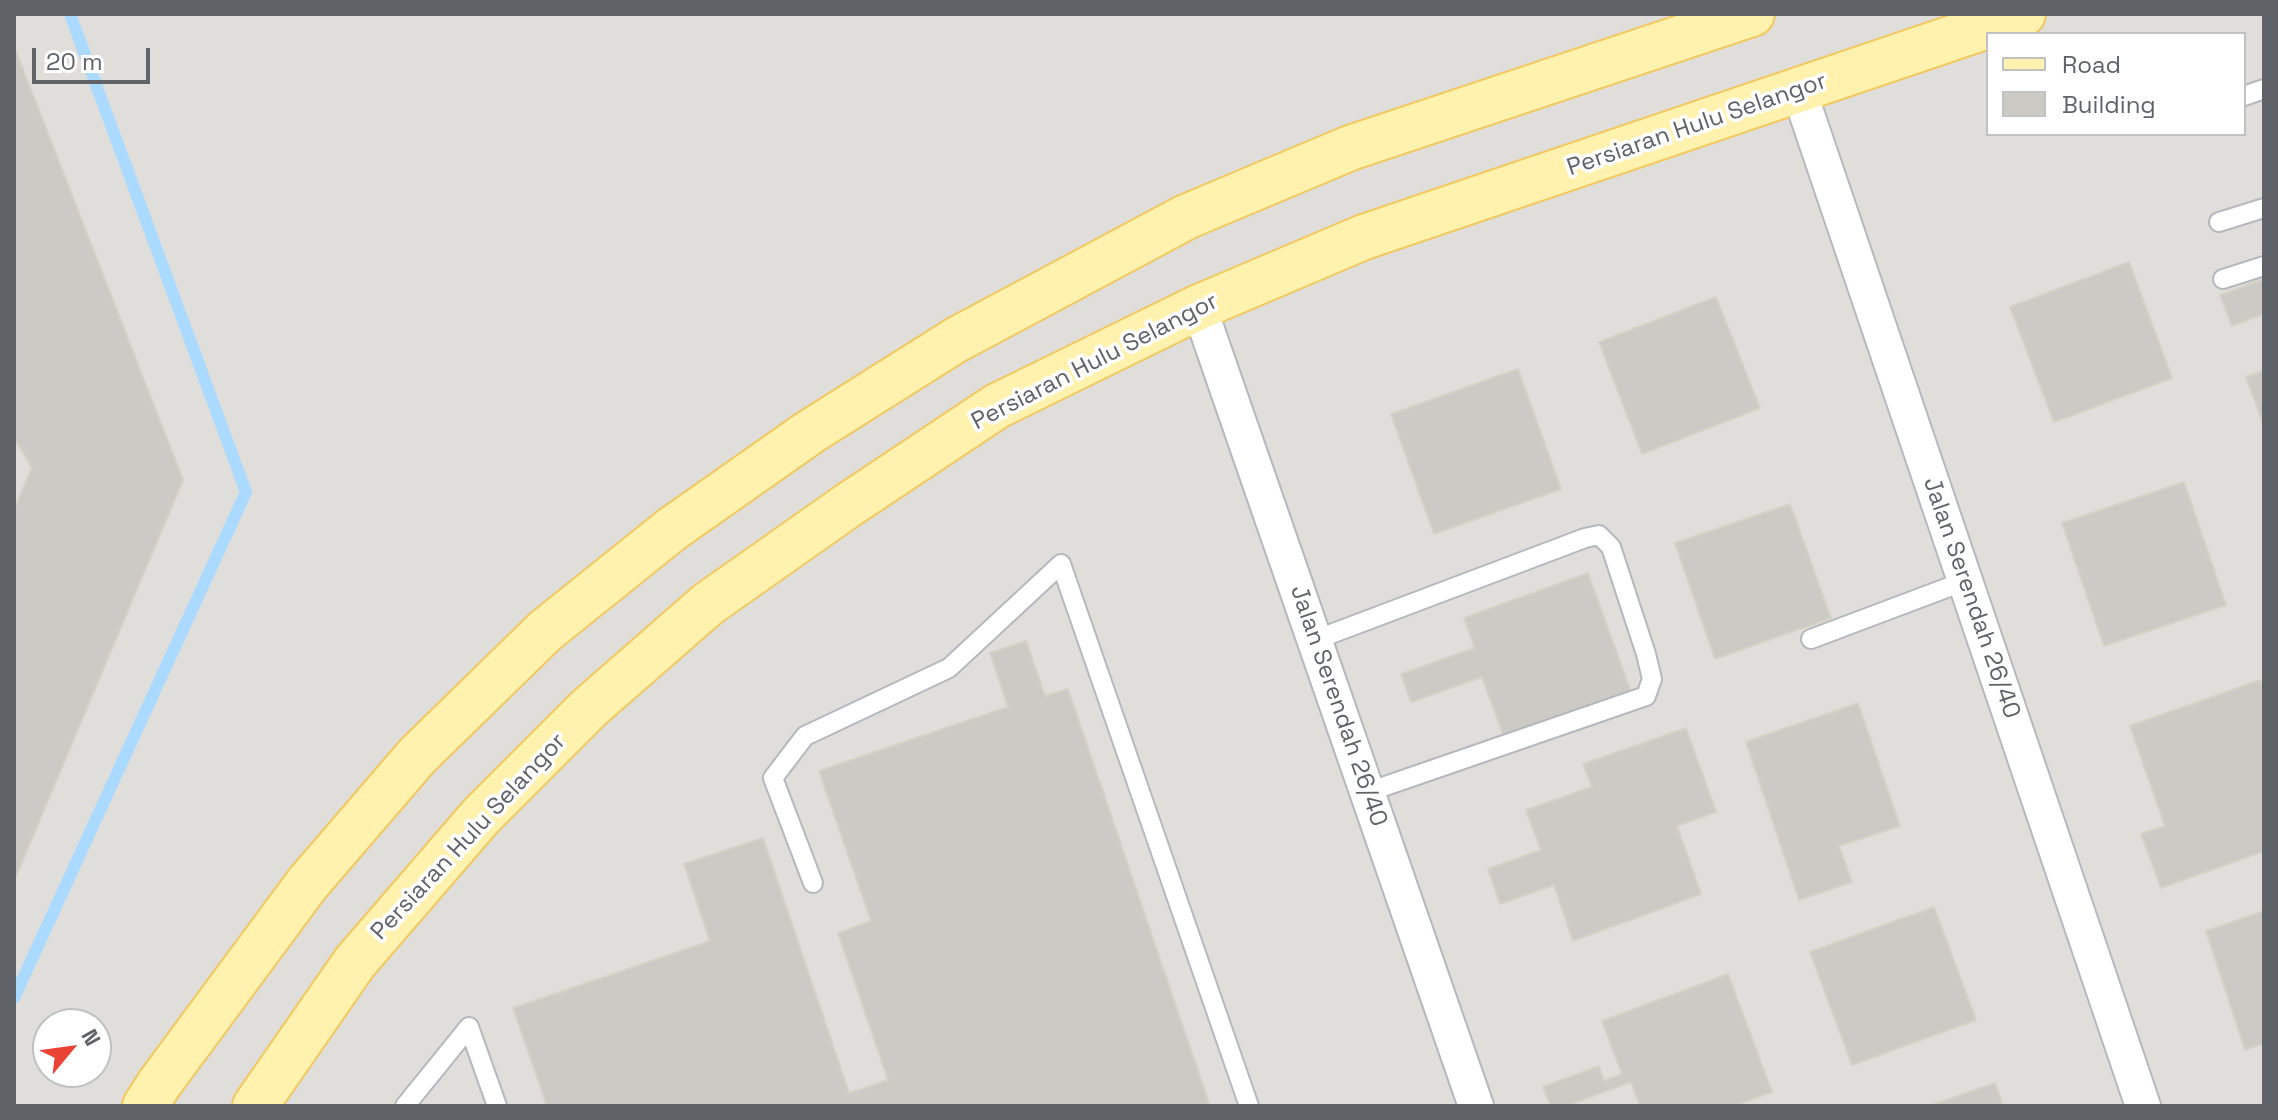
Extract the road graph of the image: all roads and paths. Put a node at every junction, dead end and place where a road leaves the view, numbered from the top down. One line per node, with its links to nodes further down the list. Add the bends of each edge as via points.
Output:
1 (1752, 14): 14 (main road, via 1350,148 1186,217 956,340 810,432 672,529 545,631 417,756 307,884)
2 (2023, 14): 3 (main road, Persiaran Hulu Selangor)
3 (1799, 91): 8 (main road, Persiaran Hulu Selangor, via 1364,237); 9 (street, Jalan Serendah 26/40)
4 (2264, 208): 5 (lane)
5 (2219, 222)
6 (2264, 266): 7 (lane)
7 (2223, 279)
8 (1199, 307): 11 (street, Jalan Serendah 26/40); 15 (main road, Persiaran Hulu Selangor, via 997,406 708,604 589,708 481,816 355,962)
9 (1965, 581): 10 (lane); 20 (street, Jalan Serendah 26/40)
10 (1811, 639)
11 (1315, 640): 12 (street, Jalan Serendah 26/40); 12 (lane, via 1585,538 1599,535 1611,547 1652,679 1646,696)
12 (1368, 792): 19 (street, Jalan Serendah 26/40)
13 (813, 883): 18 (lane, via 773,778 805,736 949,668 1061,564)
14 (145, 1106)
15 (255, 1106)
16 (405, 1106): 17 (lane, via 469,1027)
17 (497, 1106)
18 (1249, 1106)
19 (1476, 1106)
20 (2143, 1106)

